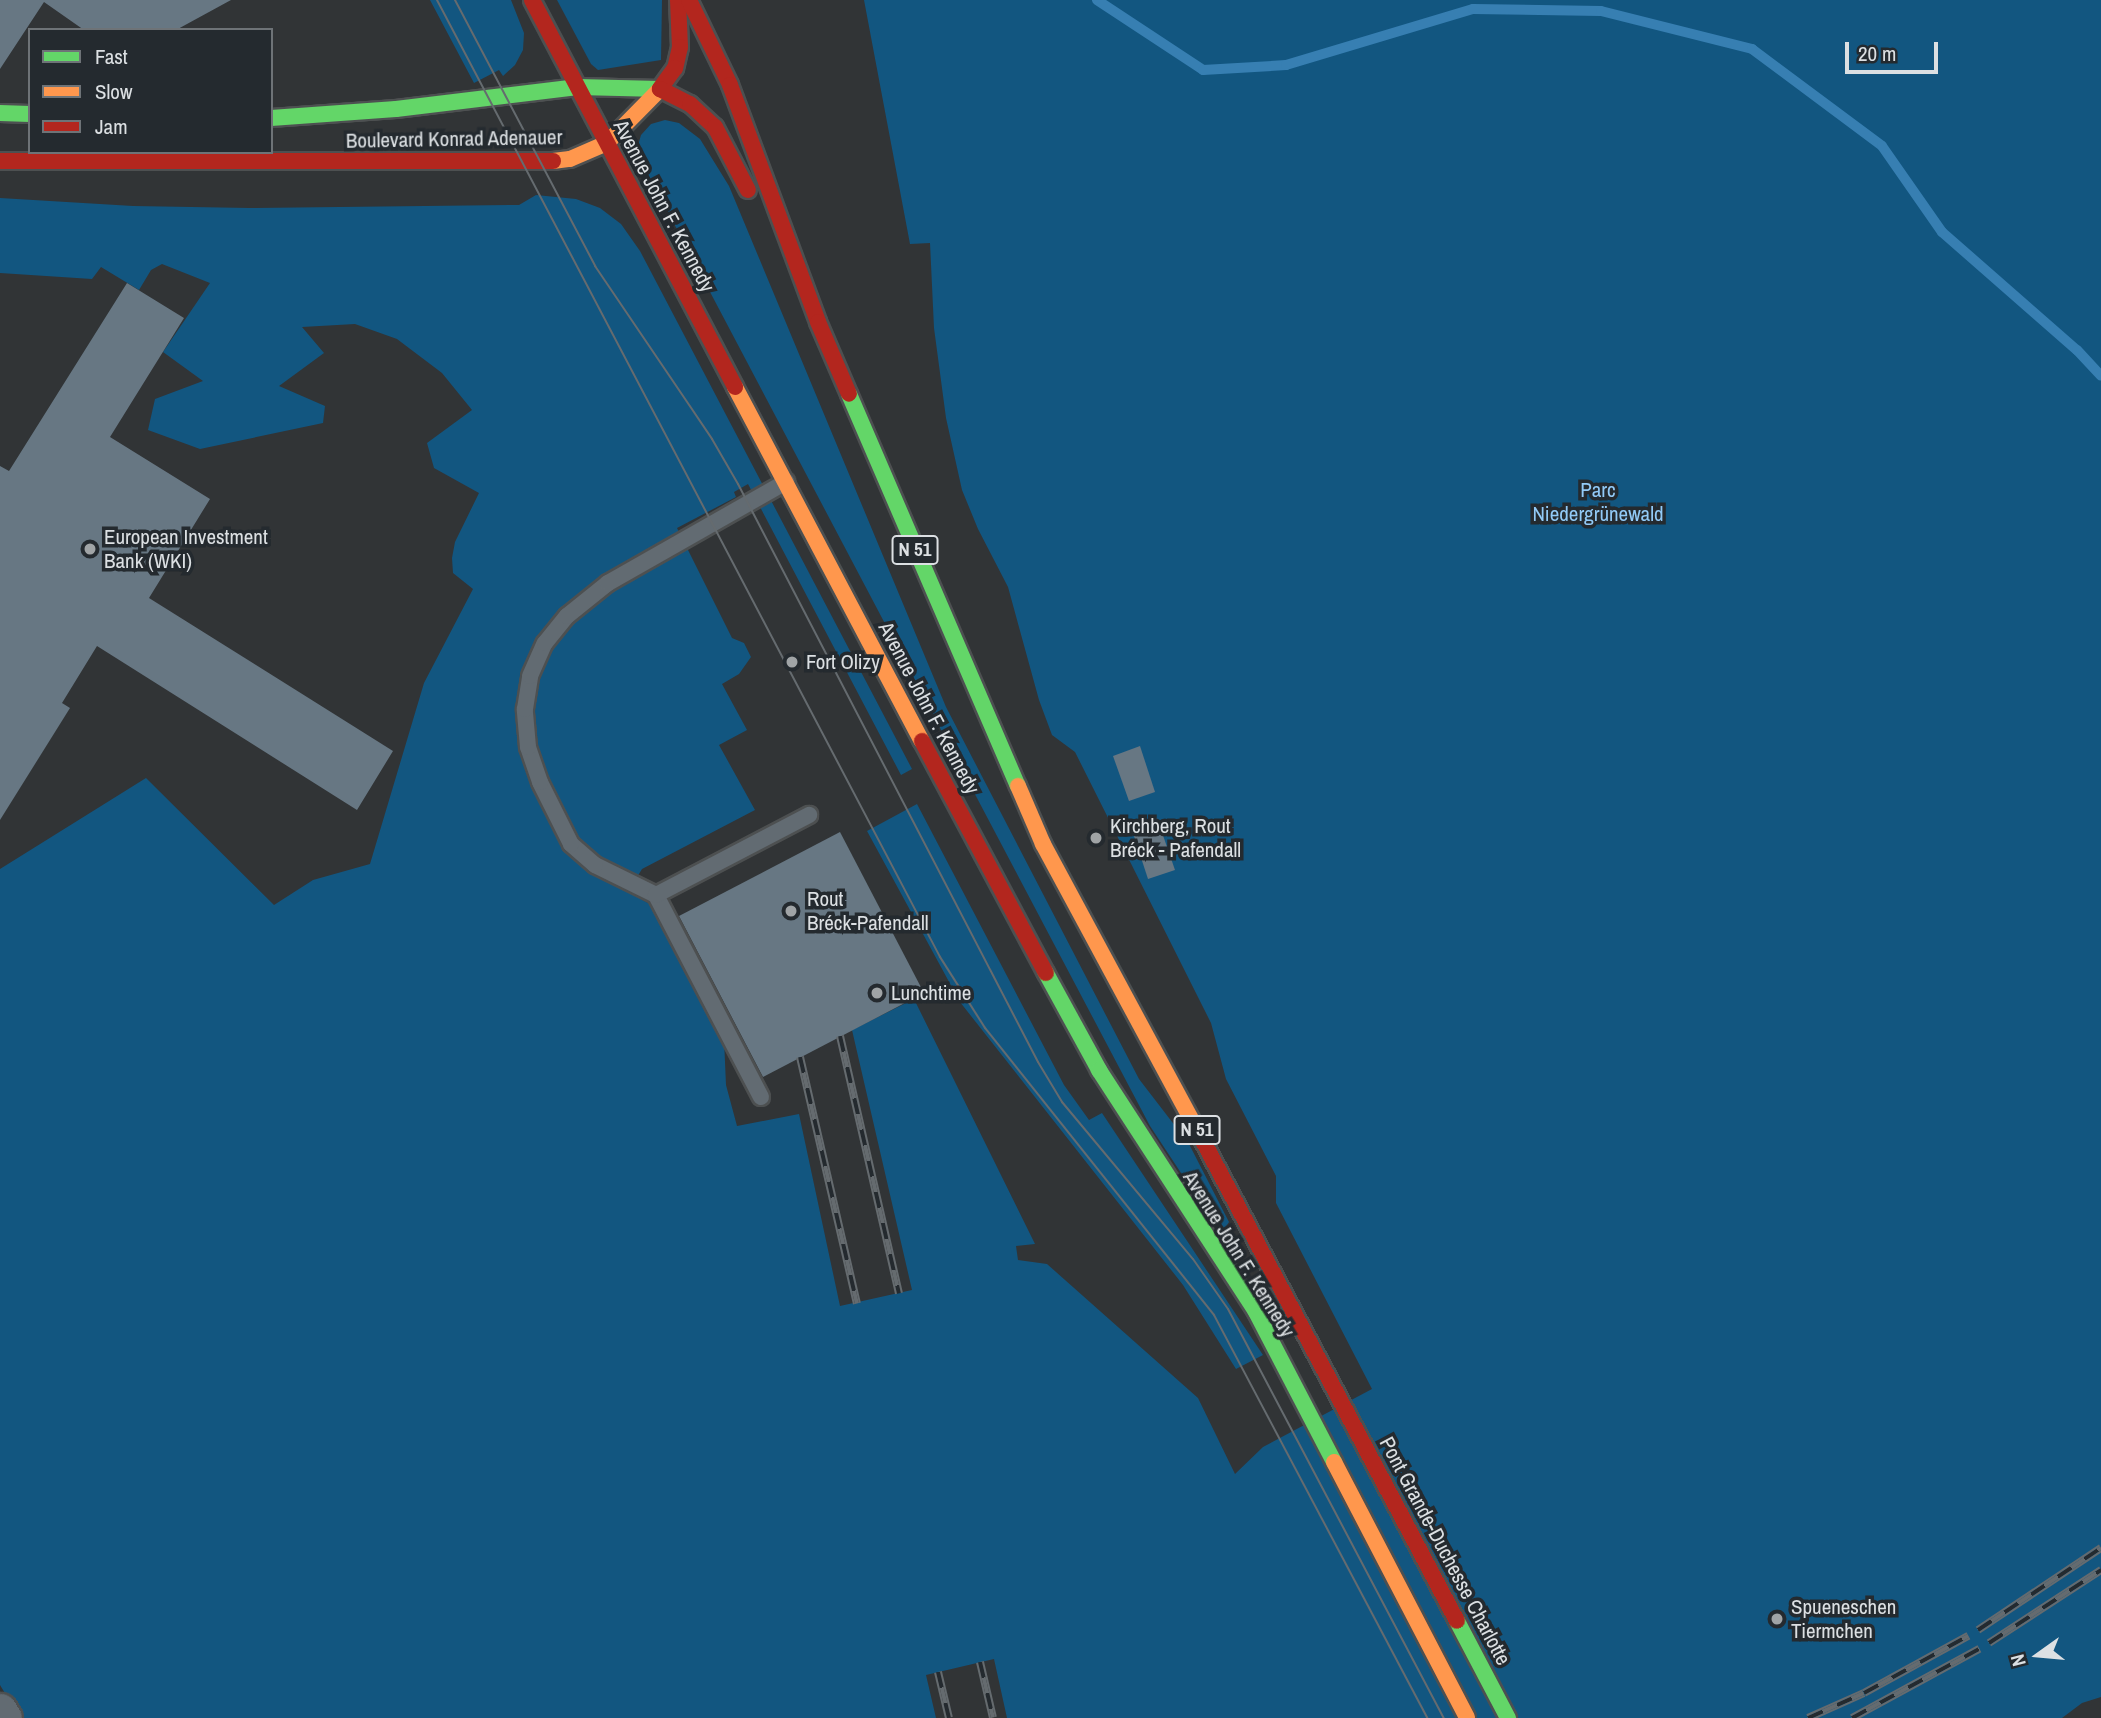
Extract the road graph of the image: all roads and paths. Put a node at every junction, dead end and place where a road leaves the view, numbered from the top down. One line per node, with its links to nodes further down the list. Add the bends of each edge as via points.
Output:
1 (533, 0): 4 (main road, Avenue John F. Kennedy / N 51)
2 (678, 0): 5 (main road, via 680,47 675,68)
3 (689, 0): 11 (main road, Avenue John F. Kennedy / N 51, via 730,85)
4 (578, 87): 5 (main road, Boulevard Konrad Adenauer); 8 (main road, Boulevard Konrad Adenauer, via 396,109); 9 (main road, Avenue John F. Kennedy / N 51)
5 (660, 89): 9 (main road, Boulevard Konrad Adenauer); 11 (main road, N 51, via 690,104 715,127)
6 (0, 113): 7 (main road)
7 (28, 114)
8 (273, 118)
9 (607, 143): 10 (main road, Boulevard Konrad Adenauer, via 570,159 539,162); 12 (main road, Avenue John F. Kennedy / N 51)
10 (0, 161)
11 (818, 322): 16 (main road, Avenue John F. Kennedy / N 51, via 1043,844)
12 (787, 482): 14 (lane, via 608,583 567,616 545,643 530,676 524,709 528,747 571,844 595,865); 19 (main road, Avenue John F. Kennedy / N 51, via 1099,1069 1256,1312)
13 (809, 815): 14 (lane)
14 (656, 895): 15 (lane)
15 (761, 1097)
16 (1344, 1404): 20 (main road, Pont Grande-Duchesse Charlotte / N 51)
17 (0, 1710): 18 (street)
18 (5, 1718)
19 (1467, 1718)
20 (1508, 1718)

